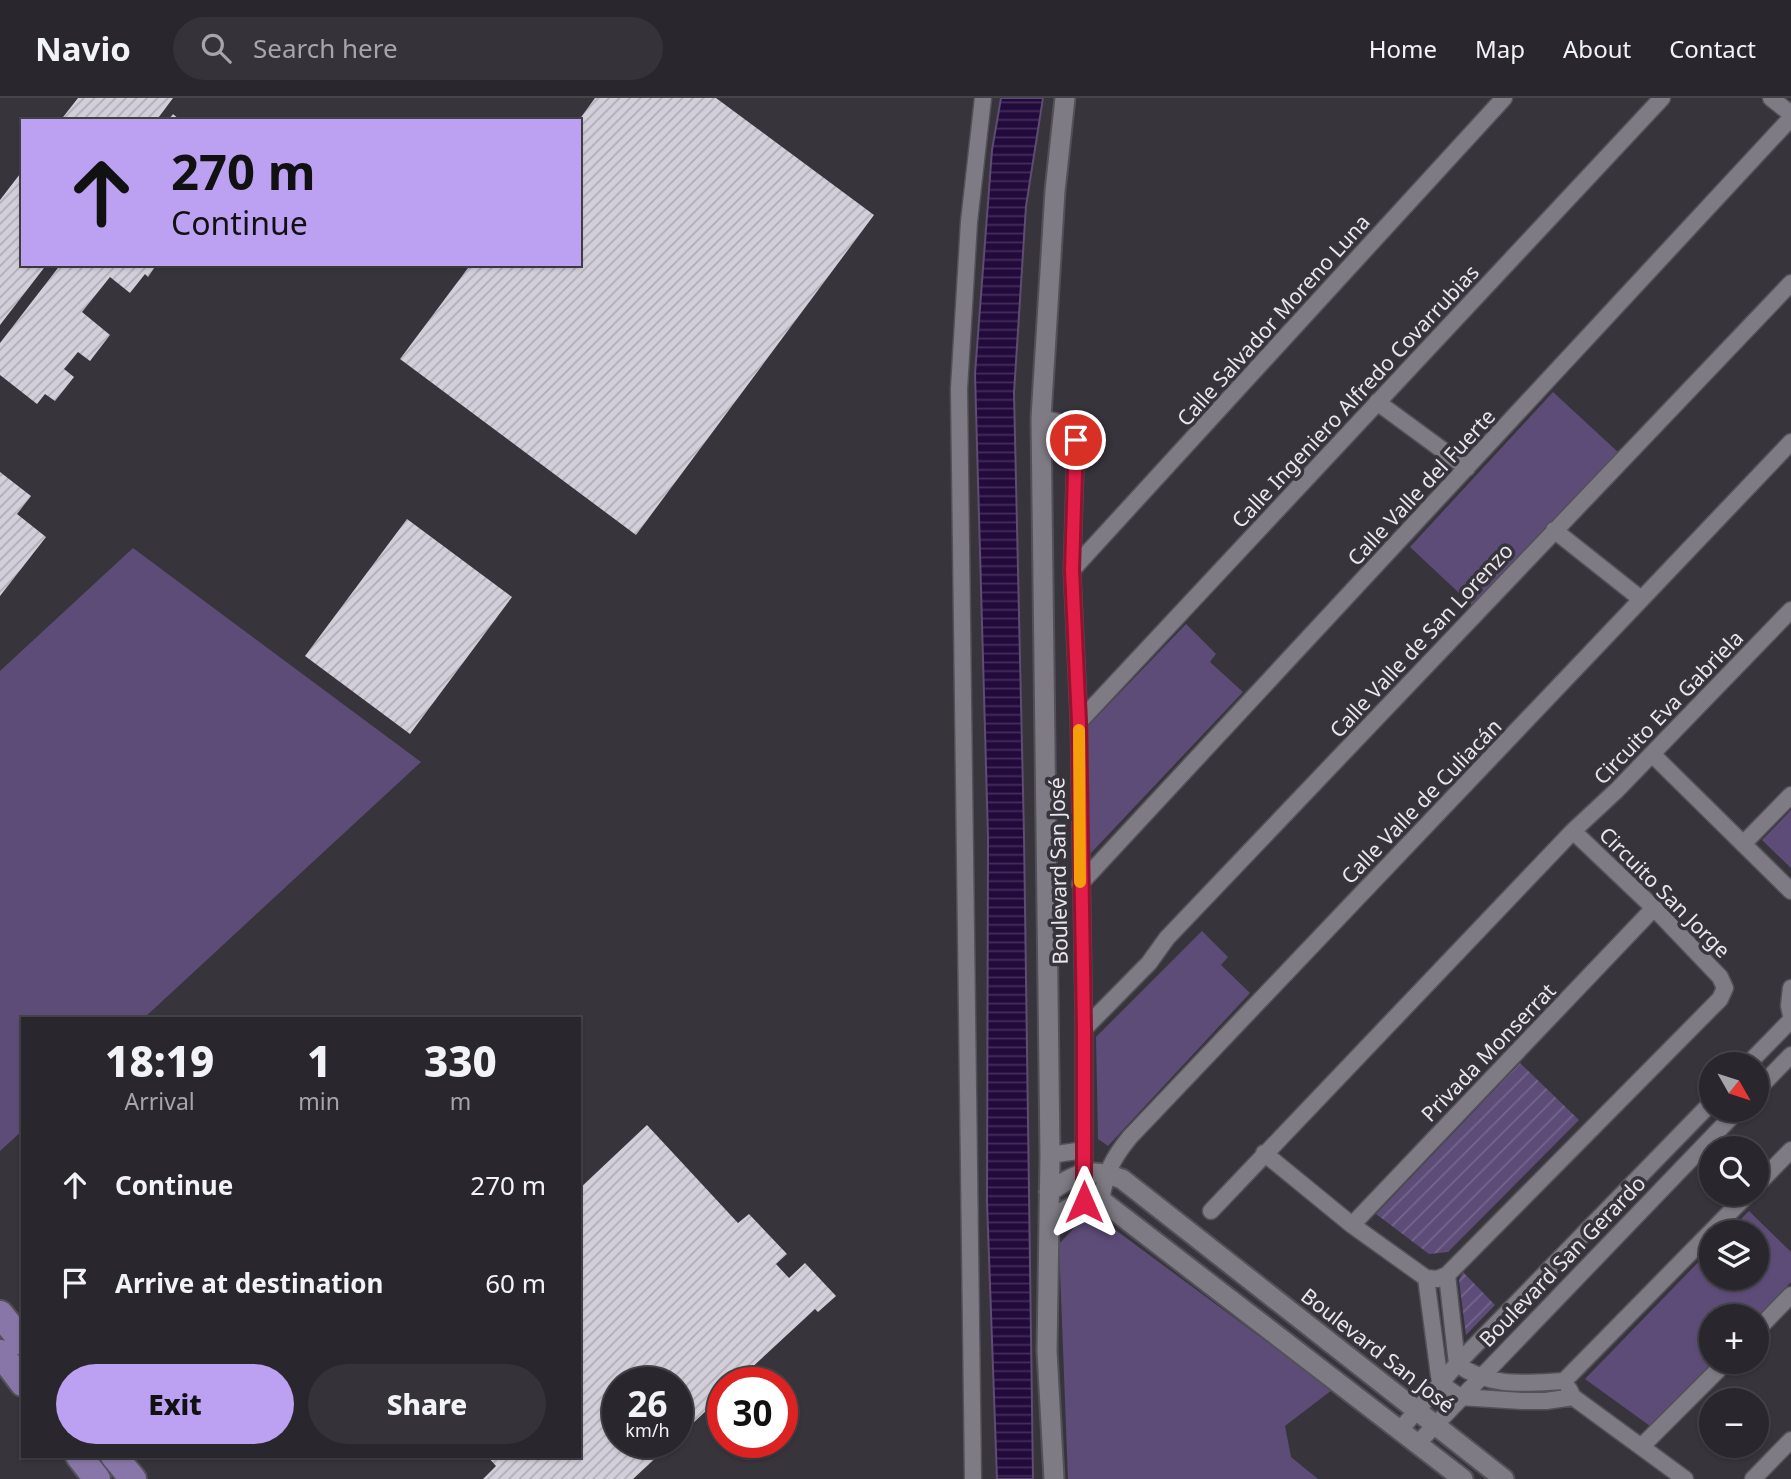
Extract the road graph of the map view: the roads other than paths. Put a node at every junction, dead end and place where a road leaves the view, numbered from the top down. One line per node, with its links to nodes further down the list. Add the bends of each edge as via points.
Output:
1 (983, 98): 74 (street, via 969,222 960,389)
2 (1065, 98): 9 (street)
3 (1504, 98): 13 (street, Calle Salvador Moreno Luna)
4 (1662, 98): 8 (street, Calle Ingeniero Alfredo Covarrubias)
5 (1771, 98): 6 (street)
6 (1791, 116): 11 (street, Calle Valle del Fuerte)
7 (1791, 283): 12 (street, Calle Valle de San Lorenzo)
8 (1377, 402): 11 (street); 16 (street, Calle Ingeniero Alfredo Covarrubias)
9 (1041, 418): 13 (street, Boulevard San José, via 1064,423 1076,440); 35 (street)
10 (1791, 442): 14 (street, Calle Valle de Culiacán)
11 (1467, 468): 21 (street, Calle Valle del Fuerte)
12 (1554, 530): 14 (street); 26 (street, Calle Valle de San Lorenzo)
13 (1072, 570): 16 (street, Boulevard San José)
14 (1642, 599): 36 (street, Calle Valle de Culiacán, via 1130,1137)
15 (1791, 610): 17 (street, Circuito Eva Gabriela)
16 (1079, 722): 21 (street, Boulevard San José)
17 (1652, 754): 19 (street, Circuito Eva Gabriela); 20 (street)
18 (1791, 795): 20 (street)
19 (1573, 831): 23 (street, Circuito San Jorge); 34 (street, Circuito San Jorge)
20 (1743, 844): 22 (street)
21 (1080, 884): 26 (street, Boulevard San José)
22 (1791, 891)
23 (1654, 908): 44 (street, Privada Monserrat); 45 (street, Circuito San Jorge, via 1720,977 1725,984 1723,993)
24 (1791, 988): 25 (street)
25 (1791, 1017): 27 (street)
26 (1084, 1029): 32 (street, Boulevard San José)
27 (1759, 1052)
28 (1791, 1055): 29 (street)
29 (1769, 1078)
30 (1699, 1115): 54 (street, Boulevard San Gerardo)
31 (1726, 1122): 56 (street, Boulevard San Gerardo)
32 (1084, 1150): 35 (street); 37 (street, Boulevard San José)
33 (1791, 1150): 38 (street)
34 (1264, 1153): 42 (street, Circuito San Jorge); 44 (street)
35 (1050, 1156): 39 (street)
36 (1106, 1172): 37 (street); 40 (street, Calle Valle de Culiacán); 64 (street, Boulevard San José, via 1122,1179)
37 (1084, 1173): 39 (street); 40 (street, Boulevard San José)
38 (1769, 1173)
39 (1049, 1192): 43 (street)
40 (1092, 1201): 43 (street, via 1066,1209); 66 (street)
41 (1736, 1206): 58 (street)
42 (1211, 1210)
43 (1049, 1221): 75 (street, via 1046,1351)
44 (1352, 1225): 46 (street)
45 (1447, 1275): 46 (street); 50 (street)
46 (1426, 1279): 51 (street)
47 (1791, 1295): 49 (street)
48 (0, 1314): 52 (highway)
49 (1769, 1318)
50 (1452, 1320): 51 (street); 54 (street)
51 (1432, 1323): 59 (street)
52 (21, 1340)
53 (0, 1353): 57 (highway)
54 (1457, 1364): 56 (street); 59 (street, Boulevard San Gerardo)
55 (1714, 1374): 69 (street)
56 (1479, 1378): 60 (street); 61 (street, Boulevard San Gerardo)
57 (21, 1380)
58 (1564, 1381): 60 (street); 62 (street)
59 (1440, 1383): 61 (street); 64 (street, Boulevard San Gerardo)
60 (1524, 1383): 63 (street)
61 (1460, 1397): 63 (street); 65 (street, Boulevard San Gerardo)
62 (1573, 1397): 63 (street); 69 (street)
63 (1522, 1401)
64 (1418, 1409): 65 (street, Boulevard San José); 66 (street, Boulevard San Gerardo)
65 (1436, 1424): 68 (street, Boulevard San Gerardo); 77 (street, Boulevard San José)
66 (1399, 1430): 68 (street)
67 (1791, 1440): 79 (street)
68 (1418, 1443): 76 (street)
69 (1642, 1446): 78 (street)
70 (81, 1458): 72 (highway)
71 (116, 1458): 73 (highway)
72 (97, 1479)
73 (133, 1479)
74 (973, 1479)
75 (1054, 1479)
76 (1463, 1479)
77 (1504, 1479)
78 (1685, 1479)
79 (1754, 1479)

